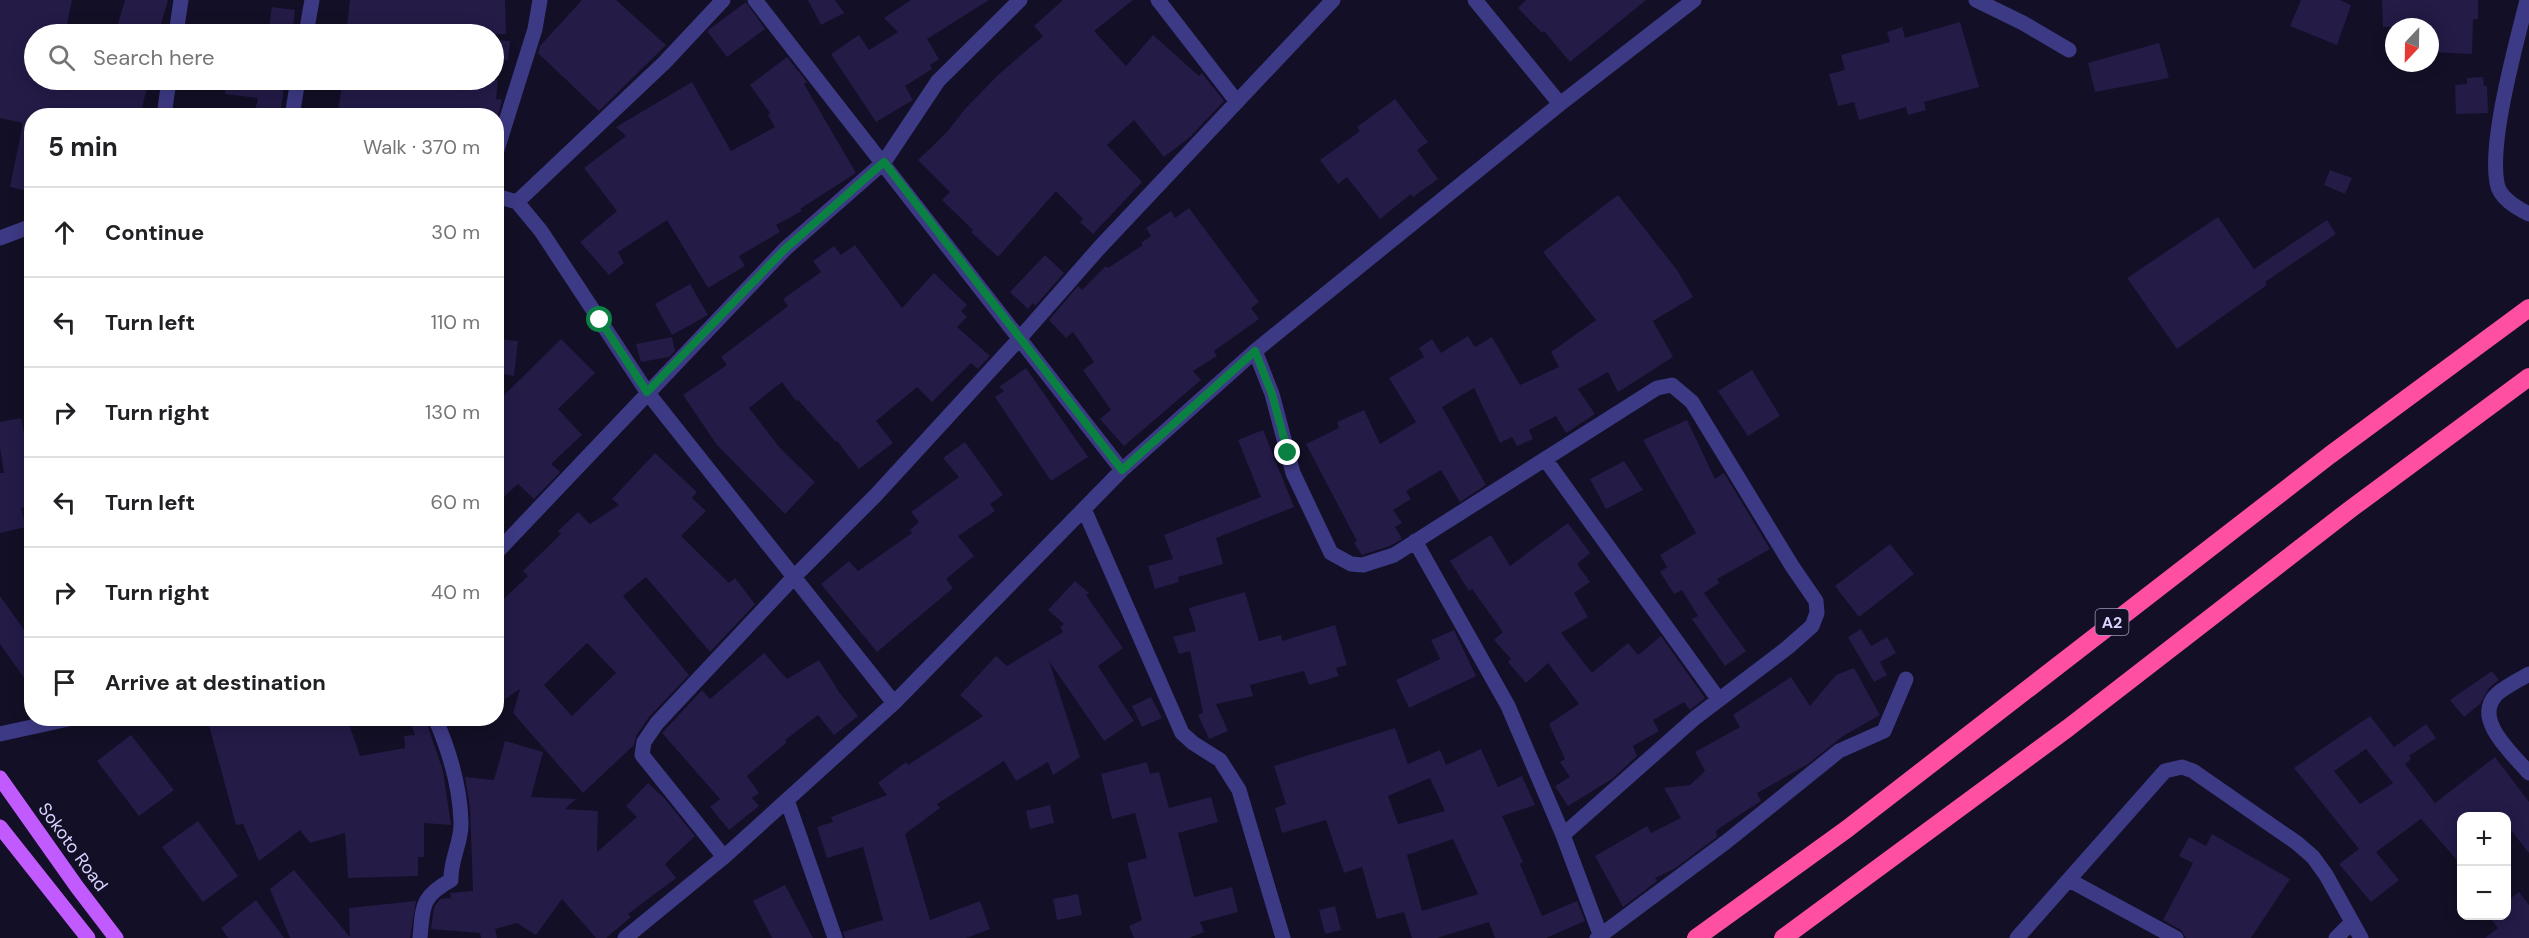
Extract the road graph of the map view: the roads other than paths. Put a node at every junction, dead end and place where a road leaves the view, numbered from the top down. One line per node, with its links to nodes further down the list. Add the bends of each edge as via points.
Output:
1 (181, 0): 13 (street)
2 (312, 0): 14 (street)
3 (540, 0): 22 (street, via 535,29)
4 (723, 0): 25 (street, via 664,63)
5 (756, 0): 23 (street)
6 (1020, 0): 23 (street, via 938,81)
7 (1158, 0): 18 (street)
8 (1333, 0): 18 (street)
9 (1474, 0): 19 (street)
10 (1694, 0): 19 (street)
11 (1976, 0): 15 (street)
12 (2527, 0): 26 (street, via 2498,136 2497,185 2510,204)
13 (177, 24)
14 (308, 24)
15 (2069, 50)
16 (168, 90): 20 (street)
17 (296, 90): 21 (street)
18 (1236, 102): 30 (street)
19 (1560, 104): 31 (street)
20 (165, 108)
21 (293, 108)
22 (504, 128)
23 (884, 162): 30 (street); 33 (street, via 785,249)
24 (504, 198): 25 (street)
25 (517, 202): 33 (street, via 541,231)
26 (2529, 214)
27 (24, 229): 28 (street)
28 (0, 238)
29 (2529, 308): 62 (highway, A2, via 2320,462 1847,829)
30 (1020, 338): 35 (street); 39 (street, via 876,495)
31 (1255, 351): 35 (street); 37 (street, via 1272,394 1293,473 1331,553 1351,564 1363,565 1394,555)
32 (2529, 377): 63 (highway, via 2068,728)
33 (647, 392): 38 (street); 39 (street)
34 (1545, 459): 37 (street); 42 (street); 42 (street, via 1657,388 1672,385 1692,402 1816,601 1812,626)
35 (1122, 470): 36 (street)
36 (1084, 509): 43 (street); 61 (street, via 1182,733 1220,760 1239,790)
37 (1415, 541): 51 (street, via 1508,706)
38 (504, 544)
39 (794, 577): 43 (street); 52 (street, via 657,723 644,742 642,755)
40 (2529, 674): 47 (street, via 2497,694 2489,710 2492,729)
41 (1906, 679): 55 (street, via 1884,731 1839,751 1726,842)
42 (1719, 700): 51 (street)
43 (894, 703): 49 (street)
44 (39, 726): 46 (street)
45 (438, 726): 58 (street, via 448,748 461,822 458,849 450,866 451,880 432,891 423,904)
46 (0, 735)
47 (2529, 773)
48 (0, 778): 57 (main road, Sokoto Road)
49 (787, 800): 52 (street); 60 (street)
50 (0, 827): 56 (main road)
51 (1563, 835): 55 (street)
52 (724, 857): 59 (street)
53 (2068, 880): 54 (street, via 2165,771 2182,767 2203,777 2313,857); 64 (street); 65 (street)
54 (2352, 922): 66 (street); 67 (street)
55 (1598, 936)
56 (88, 938)
57 (116, 938)
58 (420, 938)
59 (626, 938)
60 (836, 938)
61 (1283, 938)
62 (1696, 938)
63 (1783, 938)
64 (2017, 938)
65 (2176, 938)
66 (2336, 938)
67 (2361, 938)

